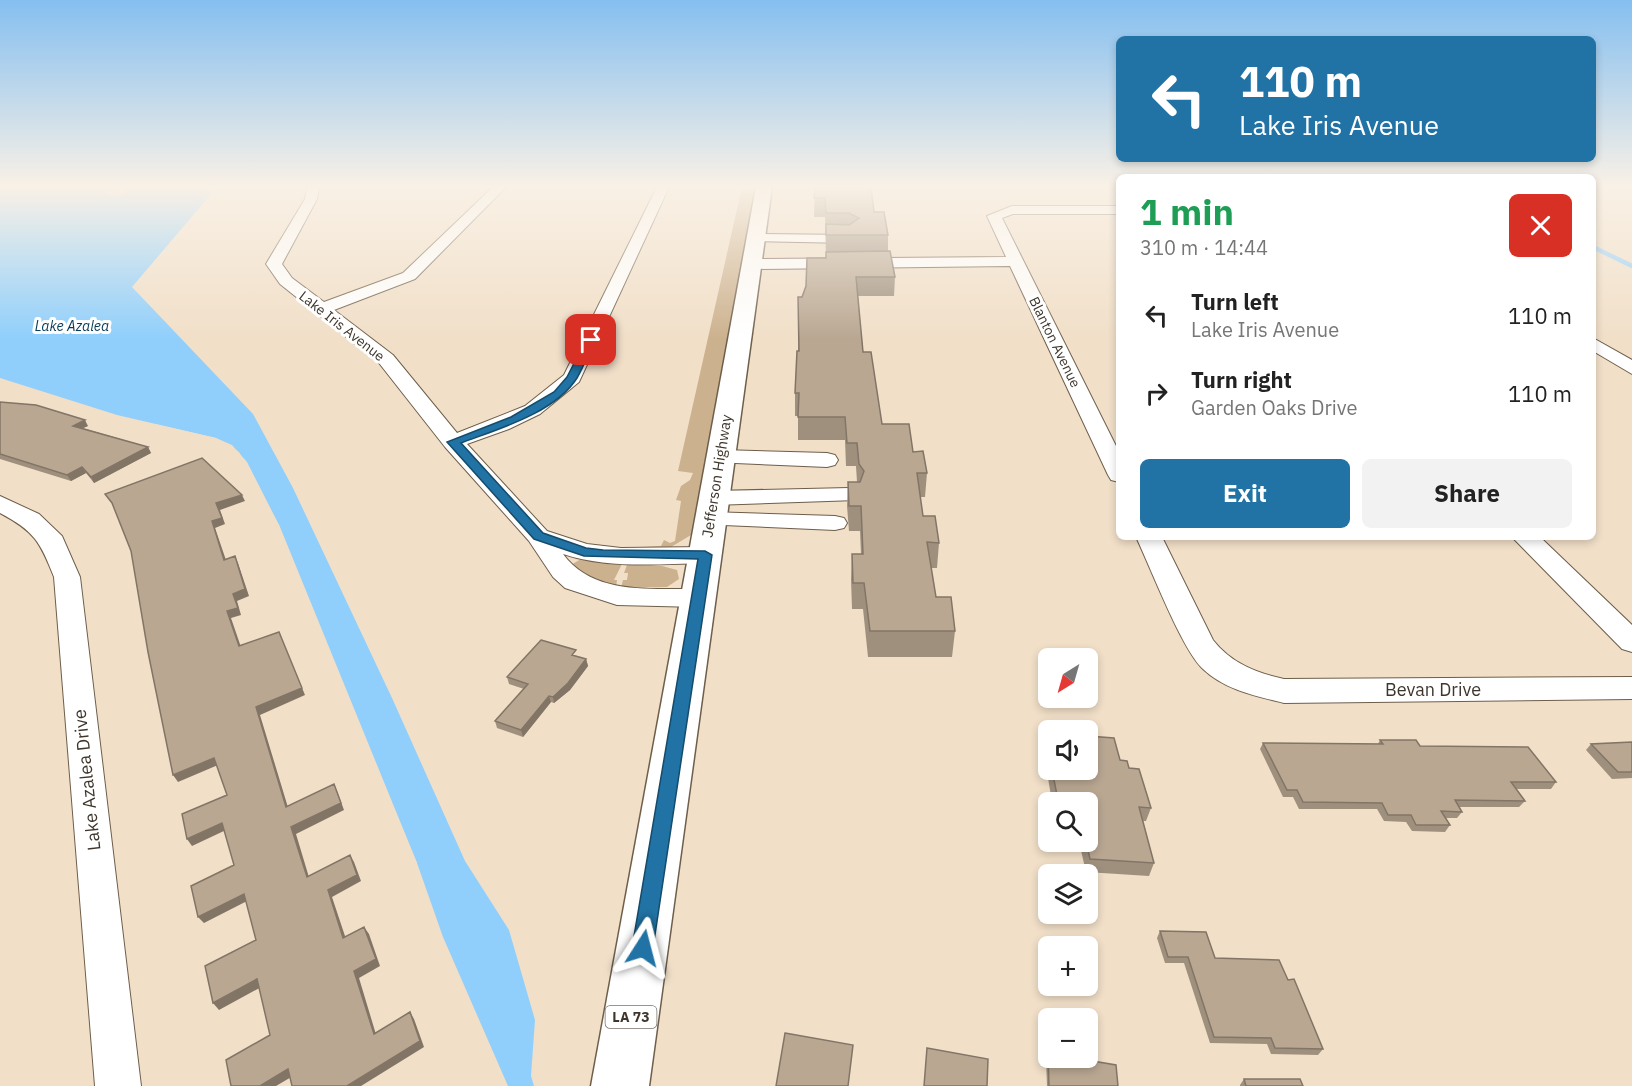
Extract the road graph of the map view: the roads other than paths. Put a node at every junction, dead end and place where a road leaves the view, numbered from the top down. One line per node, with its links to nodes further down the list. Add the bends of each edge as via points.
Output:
1 (289, 238): 9 (street, Lake Iris Avenue, via 274,264 286,281)
2 (448, 238): 9 (street, via 409,276)
3 (639, 238): 12 (street, via 572,378 558,394 515,419)
4 (756, 238): 7 (main road, Jefferson Highway / LA 73)
5 (849, 238): 7 (street)
6 (1004, 238): 8 (street, Blanton Avenue)
7 (754, 251): 8 (street); 13 (main road, Jefferson Highway / LA 73)
8 (1015, 261): 15 (street, Blanton Avenue)
9 (322, 309): 12 (street, Lake Iris Avenue, via 386,359)
10 (1596, 345): 11 (street)
11 (1632, 368)
12 (453, 442): 20 (street, Lake Iris Avenue)
13 (720, 458): 14 (street); 18 (main road, Jefferson Highway / LA 73)
14 (827, 460)
15 (1116, 469)
16 (849, 495): 18 (street)
17 (0, 503): 27 (street, Lake Azalea Drive, via 30,519 53,542 67,577)
18 (711, 509): 19 (street, via 779,523); 23 (main road, Jefferson Highway / LA 73)
19 (835, 523)
20 (538, 536): 23 (street, Lake Iris Avenue, via 584,552); 24 (street, Lake Iris Avenue, via 562,571 595,591 617,596)
21 (1150, 540): 26 (street, Bevan Drive, via 1214,662 1264,688)
22 (1528, 540): 25 (street)
23 (705, 555): 24 (main road, Jefferson Highway / LA 73)
24 (699, 598): 28 (main road, Jefferson Highway / LA 73)
25 (1632, 642)
26 (1632, 688)
27 (118, 1086)
28 (620, 1086)

